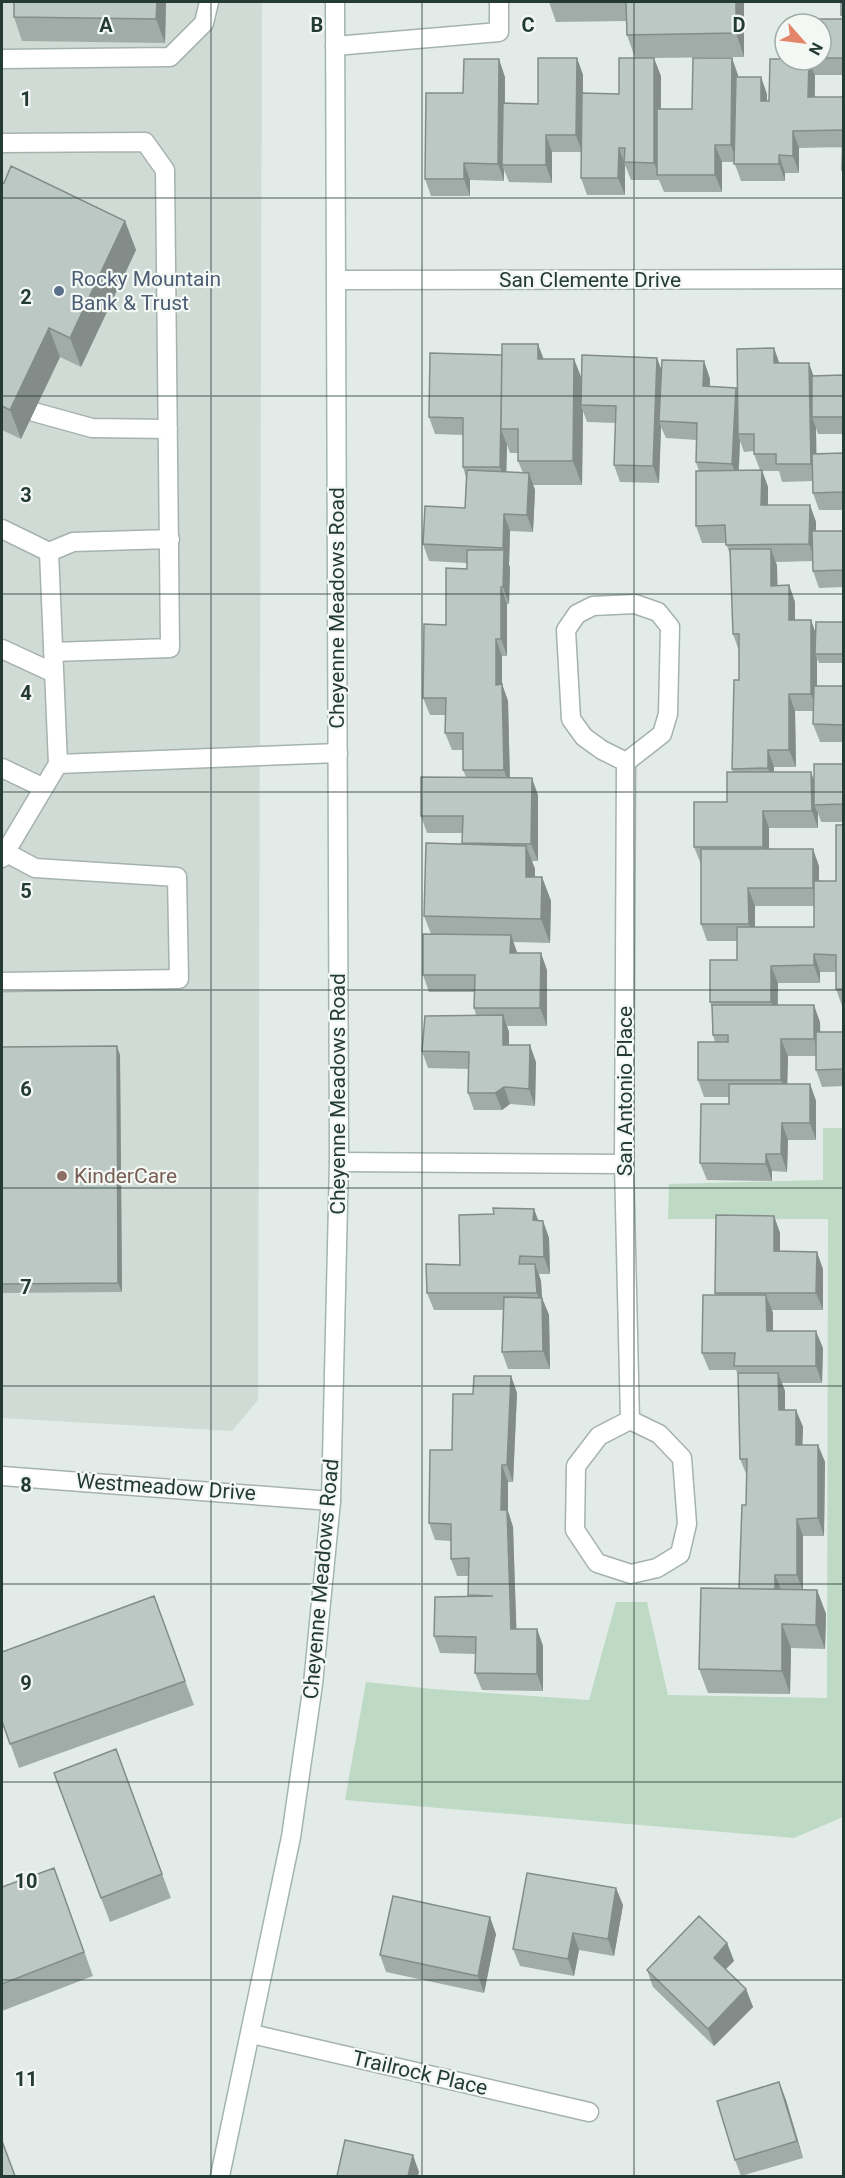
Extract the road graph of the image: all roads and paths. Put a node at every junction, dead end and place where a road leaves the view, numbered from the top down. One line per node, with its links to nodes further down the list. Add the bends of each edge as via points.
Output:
1 (209, 2): 5 (street, via 204,23 170,57)
2 (335, 2): 4 (street, Cheyenne Meadows Road)
3 (499, 2): 4 (street, via 499,33)
4 (335, 46): 8 (street, Cheyenne Meadows Road)
5 (2, 58)
6 (2, 142): 10 (street, via 145,142 165,170)
7 (843, 279): 8 (street, San Clemente Drive)
8 (336, 280): 17 (street, Cheyenne Meadows Road)
9 (34, 412): 10 (street, via 92,428)
10 (168, 429): 12 (street)
11 (2, 529): 13 (street)
12 (170, 540): 13 (street, via 73,542); 15 (street, via 170,648)
13 (49, 552): 15 (street)
14 (2, 649): 16 (street)
15 (53, 652): 16 (street)
16 (54, 674): 19 (street)
17 (338, 753): 19 (street); 24 (street, Cheyenne Meadows Road)
18 (626, 762): 18 (street, via 602,750 570,719 566,630 577,614 593,606 635,604 658,612 670,627 668,714 662,734); 25 (street, San Antonio Place)
19 (58, 764): 21 (street)
20 (2, 768): 21 (street)
21 (44, 788): 22 (street)
22 (3, 855): 23 (street, via 35,868 177,877 179,979)
23 (2, 982)
24 (339, 1161): 25 (street); 28 (street, Cheyenne Meadows Road)
25 (624, 1164): 26 (street, San Antonio Place)
26 (630, 1420): 26 (street, via 599,1436 576,1466 575,1530 597,1563 631,1574 657,1568 680,1554 687,1524 682,1458 659,1434)
27 (2, 1476): 28 (street, Westmeadow Drive)
28 (331, 1501): 29 (street, Cheyenne Meadows Road, via 313,1684 291,1837)
29 (252, 2034): 30 (street, Trailrock Place); 31 (street, Cheyenne Meadows Road)
30 (589, 2112)
31 (220, 2176)

